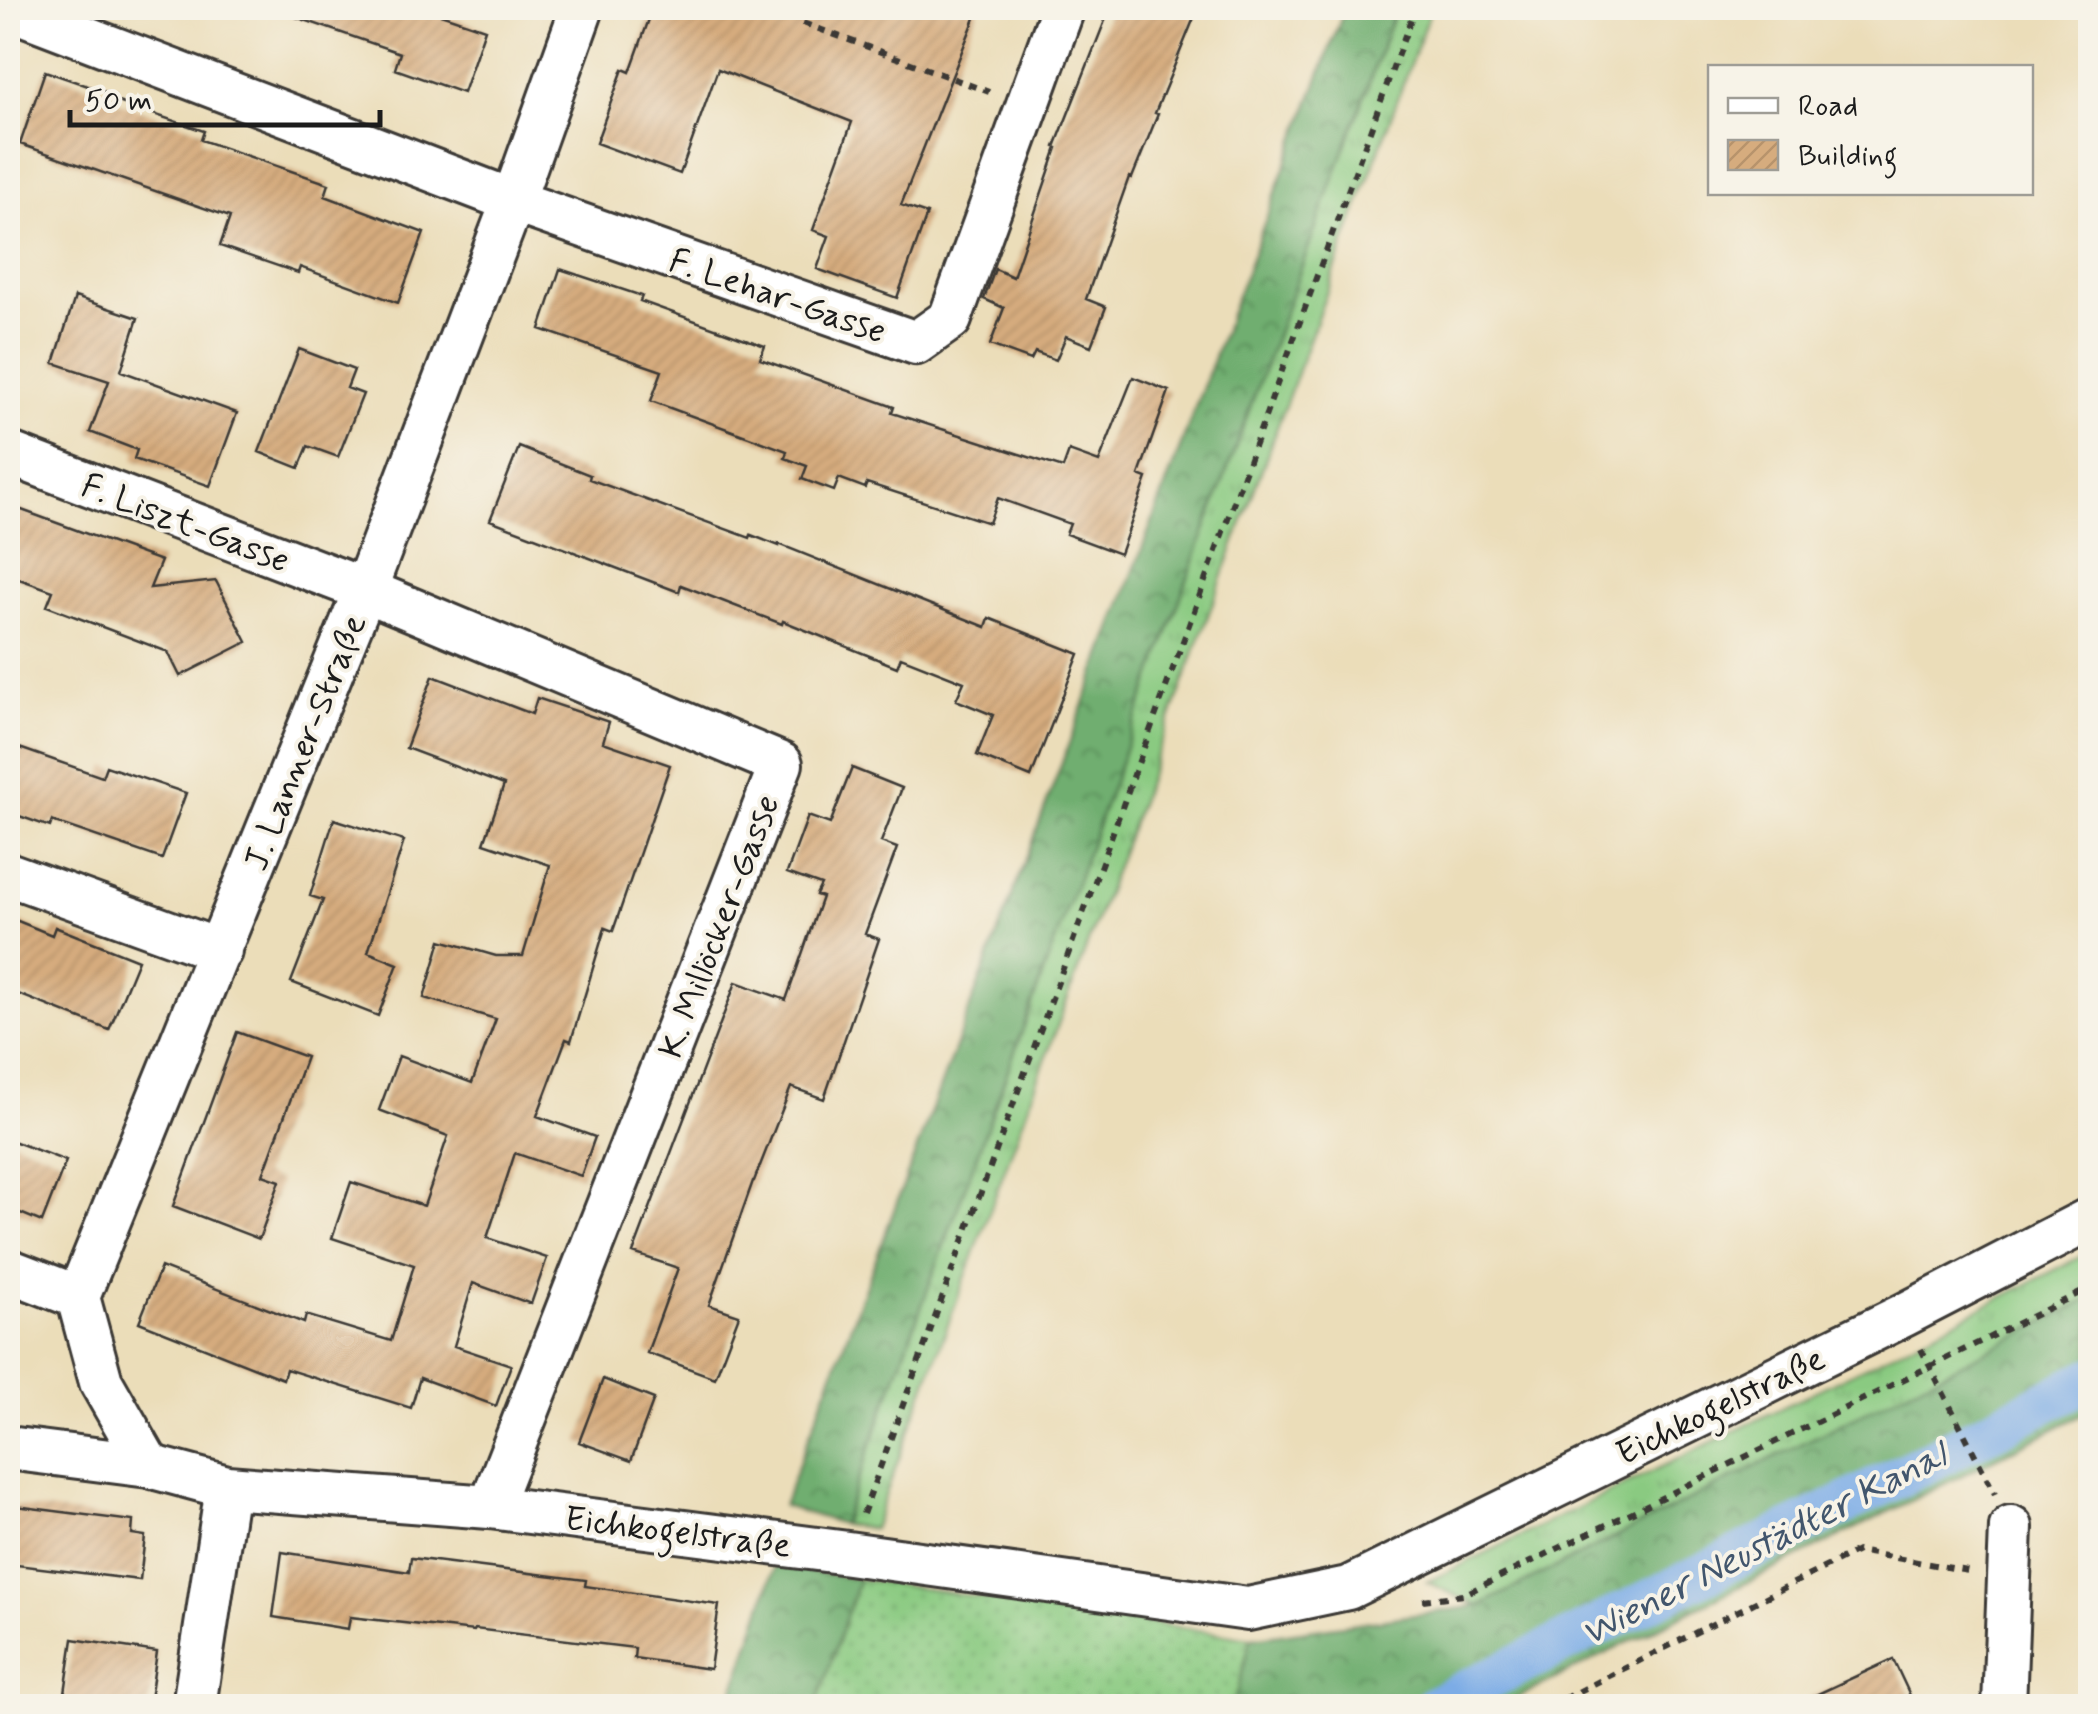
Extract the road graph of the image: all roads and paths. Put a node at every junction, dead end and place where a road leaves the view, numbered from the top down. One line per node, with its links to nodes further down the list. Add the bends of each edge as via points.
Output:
1 (8, 8): 7 (street)
2 (582, 8): 7 (street, J. Lanner-Straße)
3 (1063, 8): 6 (street, F. Lehar-Gasse)
4 (1415, 8): 23 (path)
5 (803, 22): 6 (path)
6 (1027, 106): 7 (street, F. Lehar-Gasse, via 950,319 916,343)
7 (514, 202): 9 (street, J. Lanner-Straße)
8 (8, 453): 9 (street, F. Liszt-Gasse)
9 (366, 590): 11 (street, J. Lanner-Straße); 21 (street, K. Millöcker-Gasse, via 781,764)
10 (8, 874): 11 (street)
11 (220, 952): 15 (street, J. Lanner-Straße)
12 (2090, 1219): 23 (street, Eichkogelstraße, via 1348,1588 1248,1609)
13 (8, 1270): 15 (street)
14 (2090, 1288): 16 (path, Eichkogelstraße)
15 (78, 1297): 18 (street, via 100,1382)
16 (1930, 1368): 19 (path); 25 (path, Eichkogelstraße, via 1463,1595)
17 (8, 1448): 18 (street, Eichkogelstraße)
18 (149, 1466): 20 (street, Eichkogelstraße)
19 (1991, 1486)
20 (226, 1487): 21 (street, Eichkogelstraße); 26 (street)
21 (490, 1507): 23 (street, Eichkogelstraße)
22 (2011, 1527): 24 (street)
23 (848, 1553)
24 (2009, 1578): 27 (path, via 1857,1551); 28 (street)
25 (1418, 1601)
26 (194, 1706)
27 (1550, 1706)
28 (2004, 1706)

